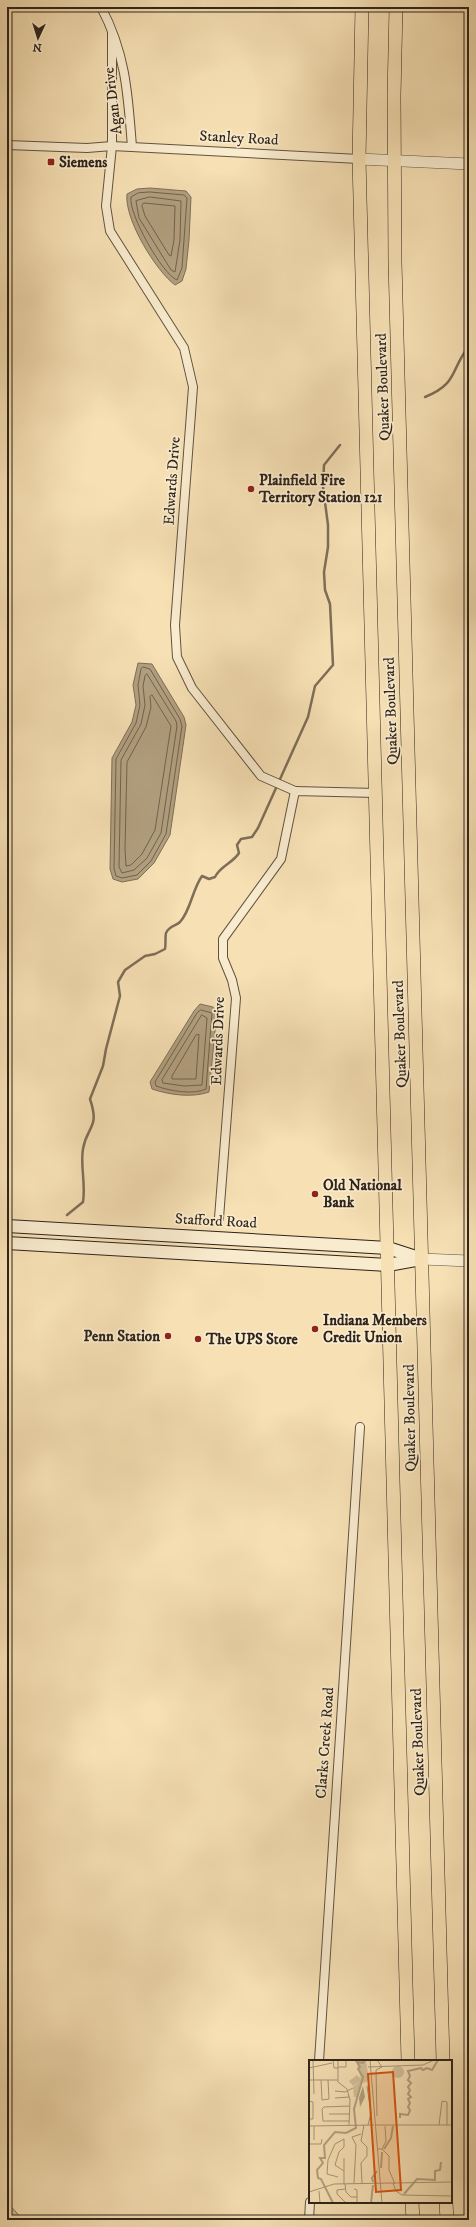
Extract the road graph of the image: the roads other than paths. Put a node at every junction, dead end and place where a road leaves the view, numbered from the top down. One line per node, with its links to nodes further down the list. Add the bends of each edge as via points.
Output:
1 (101, 7): 4 (street, Agan Drive)
2 (362, 7): 8 (main road, Quaker Boulevard)
3 (396, 7): 9 (main road, Quaker Boulevard)
4 (112, 33): 6 (street, Edwards Drive); 7 (street, Agan Drive, via 125,73)
5 (7, 145): 6 (street, Stanley Road, via 87,148)
6 (112, 146): 7 (street, Stanley Road); 11 (street, Edwards Drive, via 106,206 110,230 184,348 193,387 175,625 177,657 192,688 261,776)
7 (132, 147): 8 (street, Stanley Road)
8 (359, 159): 9 (street, Stanley Road); 12 (main road, Quaker Boulevard)
9 (394, 160): 10 (street, Stanley Road); 17 (main road, Quaker Boulevard, via 403,599)
10 (469, 164)
11 (292, 790): 12 (street, Edwards Drive); 13 (street, Edwards Drive, via 281,859 223,939 223,958 236,998)
12 (376, 793): 16 (main road, Quaker Boulevard)
13 (219, 1218)
14 (7, 1226): 16 (main road, Stafford Road)
15 (7, 1243): 19 (main road, Stafford Road)
16 (388, 1248): 17 (main road, Stafford Road); 19 (main road, Quaker Boulevard)
17 (422, 1259): 18 (street, Stafford Road); 19 (main road, Stafford Road); 23 (main road, Quaker Boulevard)
18 (469, 1261)
19 (388, 1264): 22 (main road, Quaker Boulevard)
20 (360, 1427): 21 (street, Clarks Creek Road)
21 (319, 2060)
22 (408, 2060)
23 (443, 2060)
24 (310, 2203): 27 (street)
25 (412, 2203): 28 (main road)
26 (446, 2203): 29 (main road)
27 (309, 2220)
28 (412, 2220)
29 (447, 2220)

